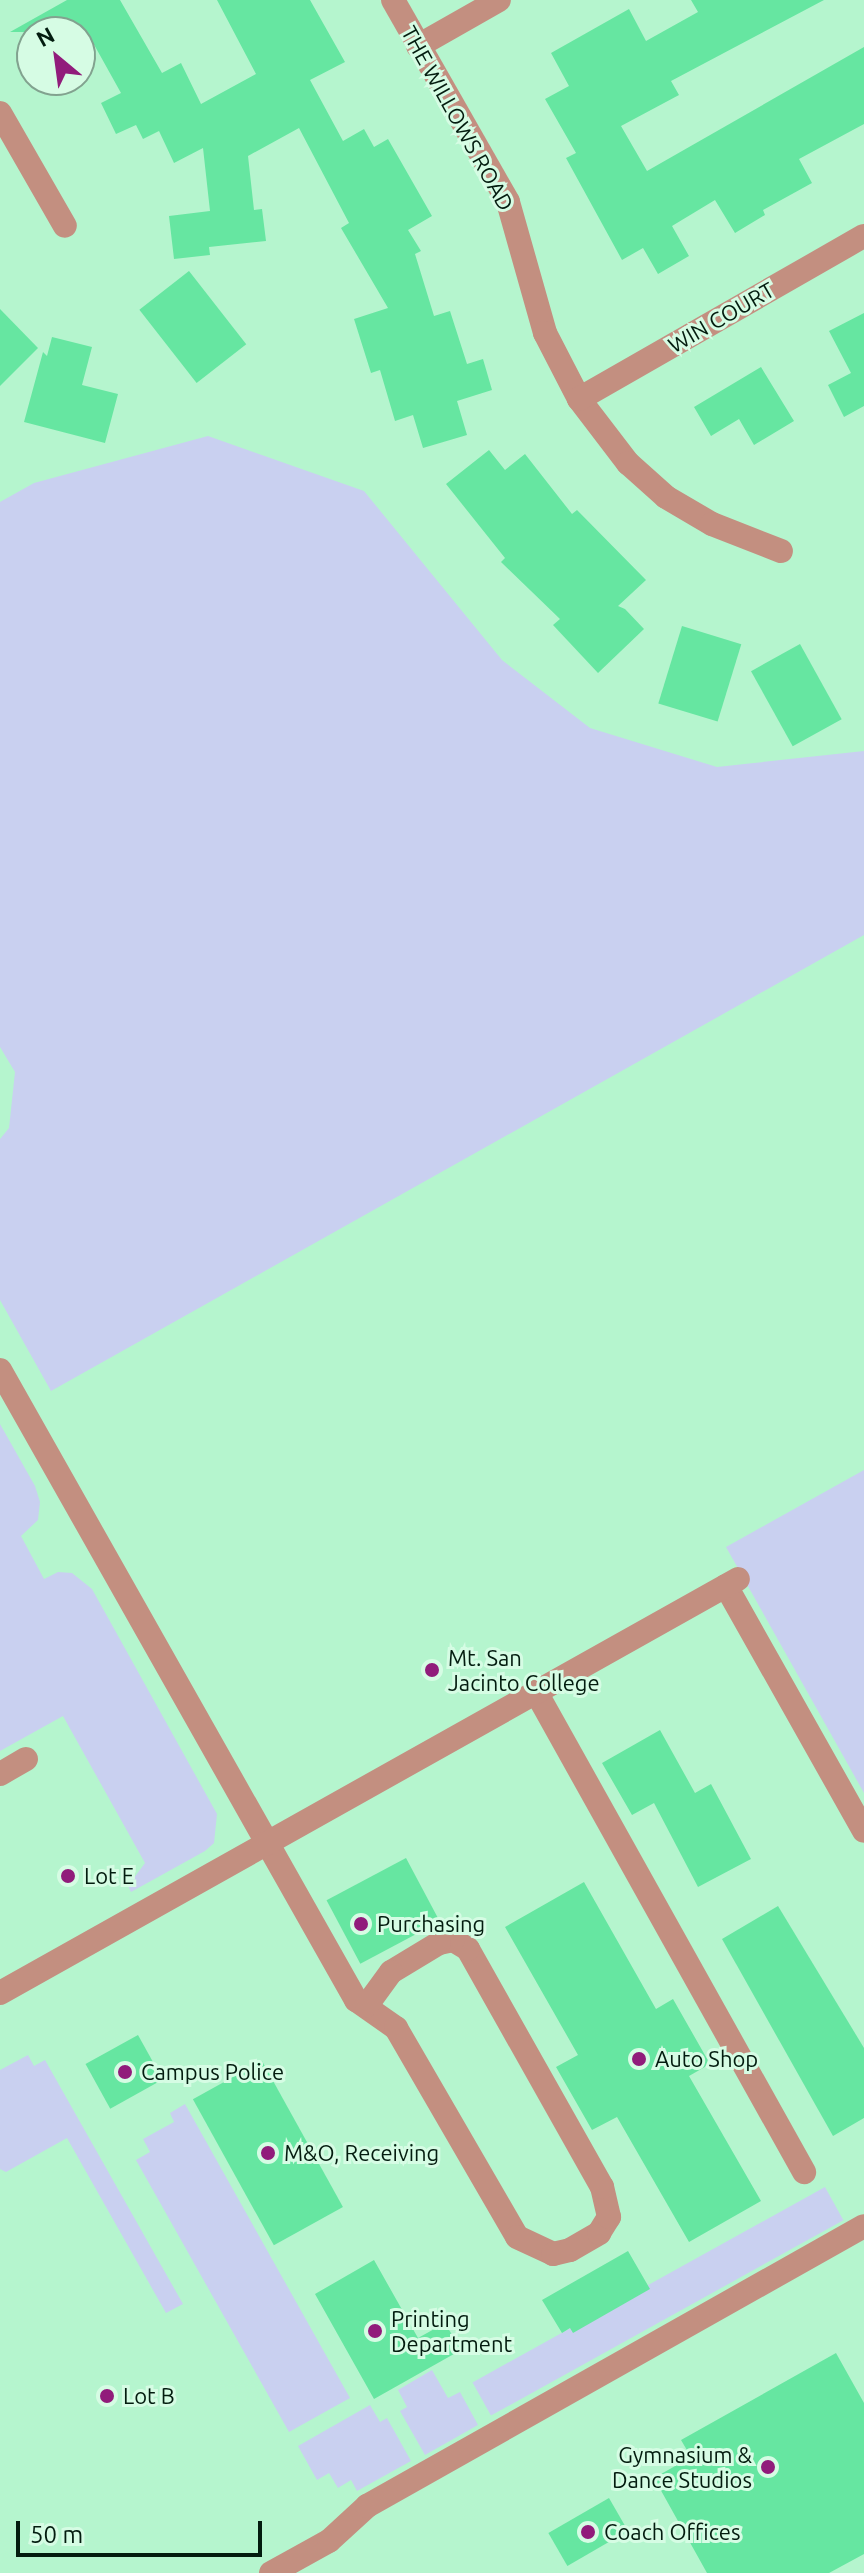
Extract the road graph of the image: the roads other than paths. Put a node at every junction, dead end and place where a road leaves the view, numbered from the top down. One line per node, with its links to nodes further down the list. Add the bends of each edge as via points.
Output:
1 (393, 0): 3 (street, THE WILLOWS ROAD)
2 (499, 0): 3 (street)
3 (418, 46): 7 (street, THE WILLOWS ROAD, via 508,202 545,333)
4 (0, 113): 5 (street)
5 (65, 226)
6 (864, 236): 7 (street, WIN COURT)
7 (579, 399): 8 (street, THE WILLOWS ROAD, via 628,463 666,497 712,524)
8 (781, 551)
9 (0, 1370): 14 (street)
10 (536, 1692): 13 (street, via 732,1582); 14 (street); 17 (street)
11 (26, 1759): 12 (street)
12 (0, 1774)
13 (864, 1831)
14 (267, 1843): 15 (street); 16 (street, via 356,2000)
15 (0, 1993)
16 (367, 2005): 16 (street, via 396,2028 517,2237 553,2254 599,2233 609,2217 602,2187 468,1949 453,1940 439,1943 391,1972)
17 (804, 2172)
18 (864, 2226): 19 (street, via 367,2506 329,2541)
19 (271, 2573)

